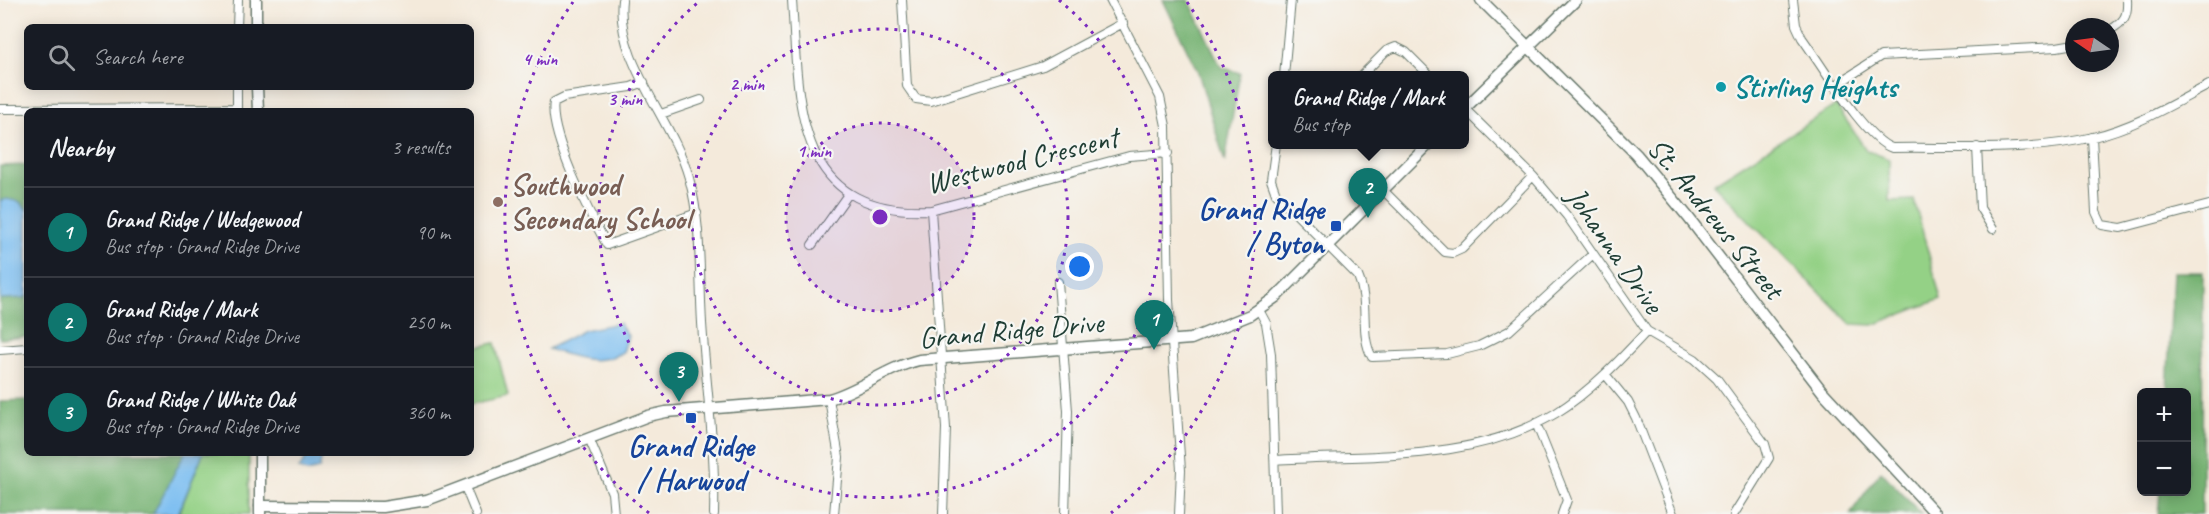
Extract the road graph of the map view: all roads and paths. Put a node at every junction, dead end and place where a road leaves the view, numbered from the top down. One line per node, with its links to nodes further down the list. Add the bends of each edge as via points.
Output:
1 (238, 0): 13 (street)
2 (256, 0): 14 (street)
3 (622, 0): 21 (street, via 625,39)
4 (792, 0): 41 (street, Westwood Crescent, via 802,122 822,166)
5 (902, 0): 12 (street, via 907,86 916,99 931,101 1043,66)
6 (1110, 0): 12 (street)
7 (1291, 0): 18 (street)
8 (1481, 0): 17 (street, St. Andrews Street)
9 (1576, 0): 17 (street)
10 (1793, 0): 22 (street, via 1802,38)
11 (2127, 0): 15 (street, via 2127,15)
12 (1123, 23): 38 (street, via 1160,98)
13 (237, 24)
14 (256, 24)
15 (2119, 25)
16 (2065, 46): 22 (street, via 1881,56)
17 (1528, 47): 27 (street); 78 (street, St. Andrews Street, via 1636,154 1822,391)
18 (1284, 71)
19 (1365, 71): 20 (street, via 1396,47)
20 (1426, 71)
21 (644, 82): 32 (street); 44 (street, via 554,102 552,111 565,155 607,245)
22 (1836, 85): 35 (street, via 1882,145)
23 (2209, 85): 34 (street, via 2147,118)
24 (237, 90): 28 (street)
25 (257, 90): 29 (street)
26 (701, 100): 32 (street)
27 (1469, 104)
28 (237, 108)
29 (258, 108)
30 (0, 109): 31 (street)
31 (24, 109)
32 (661, 114): 44 (street, via 688,175)
33 (1469, 114): 39 (street, Johanna Drive)
34 (2092, 137): 35 (street); 42 (street, via 2096,212 2102,225 2121,228)
35 (1977, 147): 45 (street, via 1980,208)
36 (1276, 149): 47 (street, via 1273,188)
37 (1424, 149): 40 (street, Grand Ridge Drive)
38 (1168, 153): 43 (street, Westwood Crescent, via 1130,156); 52 (street)
39 (1533, 176): 40 (street, via 1462,249 1453,253 1445,252); 48 (street, Johanna Drive)
40 (1383, 190): 47 (street, Grand Ridge Drive)
41 (849, 193): 43 (street, Westwood Crescent, via 890,208); 46 (street)
42 (2209, 205)
43 (931, 210): 56 (street)
44 (697, 213): 59 (street)
45 (1993, 229)
46 (812, 245)
47 (1328, 246): 48 (street, via 1358,276 1365,292 1367,348 1372,357 1383,358 1447,354 1479,346 1509,331); 50 (street, Grand Ridge Drive)
48 (1593, 254): 51 (street, Johanna Drive)
49 (1058, 282): 54 (street)
50 (1259, 310): 52 (street, Grand Ridge Drive, via 1200,336); 63 (street, via 1266,323 1272,354)
51 (1647, 331): 57 (street, Johanna Drive); 77 (street, via 1695,359 1717,379 1769,452)
52 (1172, 340): 54 (street, Grand Ridge Drive); 73 (street)
53 (24, 348): 55 (street)
54 (1064, 349): 56 (street, Grand Ridge Drive); 72 (street, via 1068,411)
55 (0, 350)
56 (942, 358): 58 (street, Grand Ridge Drive, via 895,368); 71 (street, via 946,429)
57 (1605, 374): 60 (street, Johanna Drive, via 1557,412); 76 (street, via 1636,418)
58 (828, 399): 59 (street, Grand Ridge Drive); 70 (street, via 839,457)
59 (709, 409): 61 (street, Grand Ridge Drive, via 656,414); 69 (street)
60 (1536, 423): 63 (street, Johanna Drive, via 1466,446); 75 (street, via 1567,500)
61 (590, 438): 64 (street, Grand Ridge Drive); 68 (street, via 612,493)
62 (260, 456): 65 (street)
63 (1275, 460): 74 (street)
64 (465, 487): 66 (street, Grand Ridge Drive); 67 (street)
65 (260, 510): 66 (street, Grand Ridge Drive)
66 (384, 510)
67 (476, 514)
68 (614, 514)
69 (714, 514)
70 (834, 514)
71 (943, 514)
72 (1065, 514)
73 (1179, 514)
74 (1276, 514)
75 (1562, 514)
76 (1673, 514)
77 (1734, 514)
78 (1936, 514)

